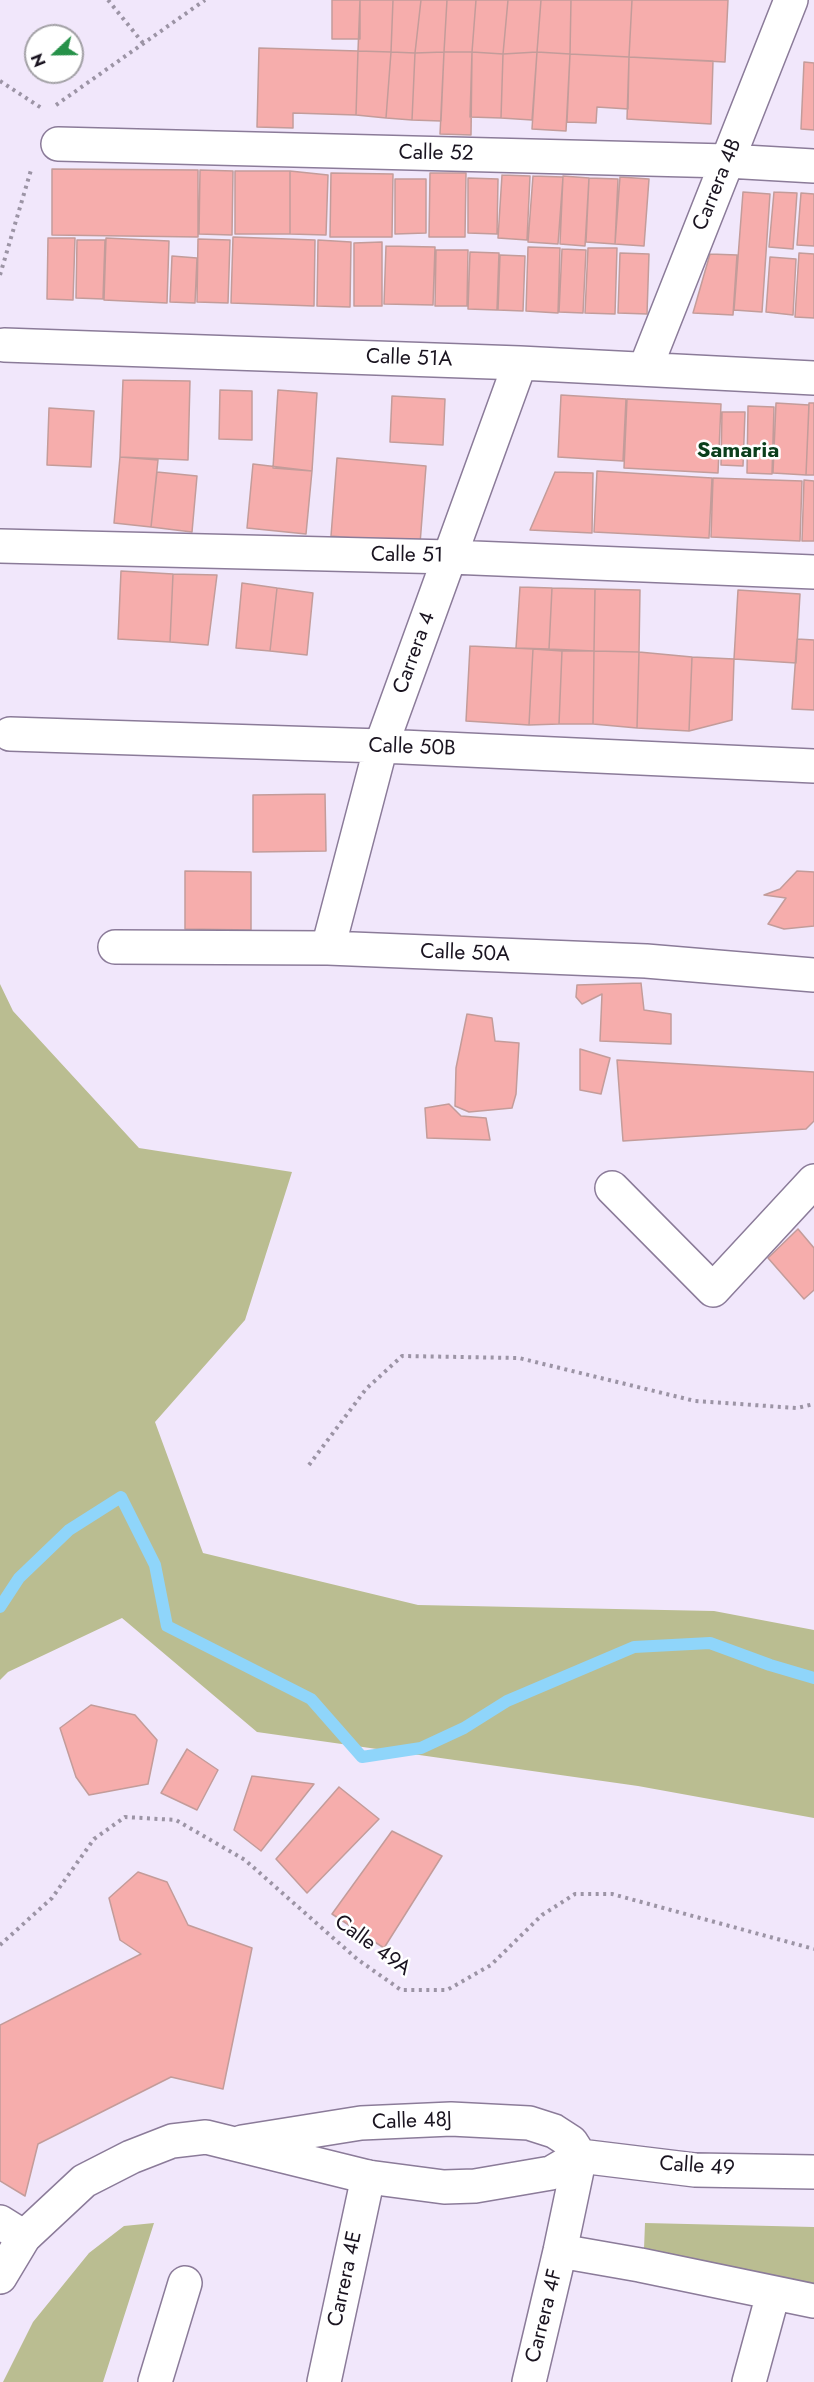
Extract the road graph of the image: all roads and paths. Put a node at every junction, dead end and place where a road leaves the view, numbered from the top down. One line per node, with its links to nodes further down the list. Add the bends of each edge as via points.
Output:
1 (108, 0): 4 (path)
2 (205, 0): 4 (path)
3 (791, 0): 7 (street, Carrera 4B)
4 (143, 43): 5 (path, via 47,112)
5 (0, 81)
6 (58, 144): 7 (street, Calle 52)
7 (727, 161): 9 (street, Calle 52); 13 (street, Carrera 4B)
8 (32, 165): 10 (path)
9 (814, 166)
10 (0, 275)
11 (4, 345): 12 (street, Calle 51A)
12 (520, 363): 13 (street, Calle 51A); 16 (street, Carrera 4)
13 (645, 369): 14 (street, Calle 51A)
14 (814, 378)
15 (0, 546): 16 (street, Calle 51)
16 (450, 557): 17 (street, Calle 51); 19 (street, Carrera 4)
17 (814, 572)
18 (10, 734): 19 (street, Calle 50B)
19 (381, 746): 20 (street, Calle 50B); 22 (street, Carrera 4)
20 (814, 766)
21 (115, 947): 22 (street, Calle 50A)
22 (328, 948): 23 (street, Calle 50A, via 646,961)
23 (814, 975)
24 (814, 1181): 25 (street, via 713,1290)
25 (612, 1188)
26 (814, 1404): 27 (path, via 797,1408 695,1401 519,1358 402,1356 366,1389)
27 (309, 1465)
28 (0, 1946): 29 (path, Calle 49A, via 52,1898 94,1839 125,1817 176,1820 245,1860 357,1959 401,1990 447,1990 491,1965 542,1916 575,1894 612,1894)
29 (814, 1949)
30 (233, 2144): 31 (street, Calle 48J, via 351,2124 451,2120 529,2123 554,2130 571,2142); 33 (street, Calle 48J); 34 (street, Calle 48J, via 206,2137 172,2141 84,2181)
31 (580, 2156): 32 (street, Calle 49, via 695,2170); 33 (street, Calle 48J, via 551,2174 475,2186 444,2187); 35 (street)
32 (814, 2172)
33 (368, 2176): 41 (street, Carrera 4E)
34 (12, 2229): 36 (street)
35 (560, 2251): 38 (street); 42 (street, Carrera 4F)
36 (0, 2277)
37 (185, 2283): 40 (street)
38 (773, 2294): 39 (street); 43 (street)
39 (814, 2301)
40 (155, 2382)
41 (324, 2382)
42 (529, 2382)
43 (749, 2382)

